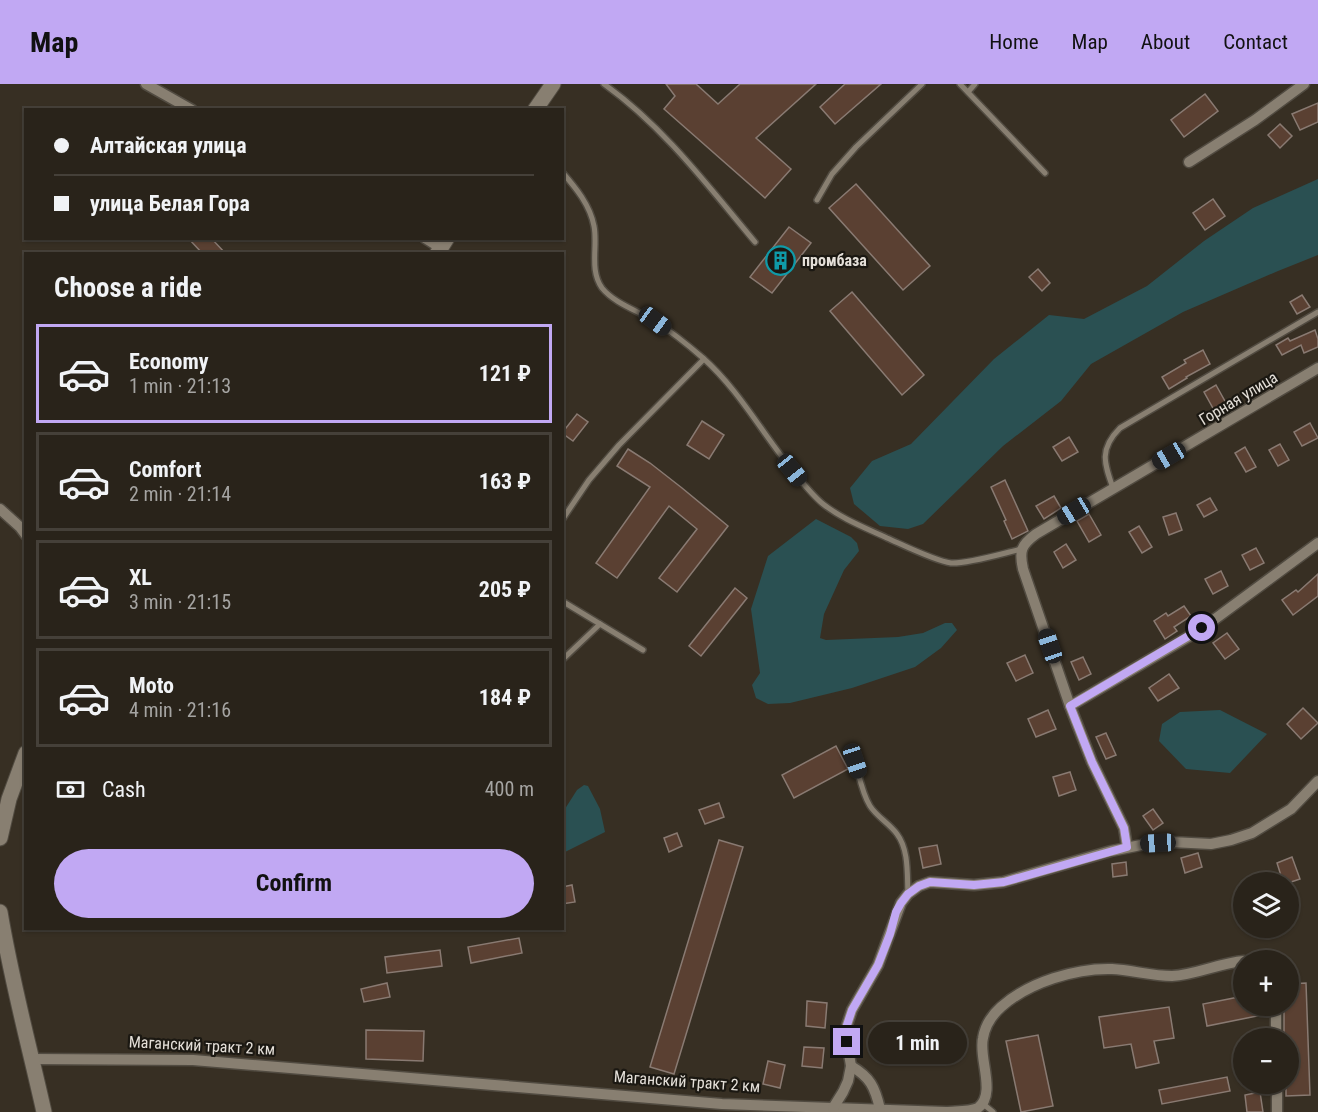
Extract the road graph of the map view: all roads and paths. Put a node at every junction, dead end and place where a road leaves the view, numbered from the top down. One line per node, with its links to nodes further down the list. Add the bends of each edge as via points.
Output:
1 (146, 84): 9 (street)
2 (553, 84): 10 (main road)
3 (604, 84): 15 (lane, via 626,99 679,151)
4 (922, 84): 14 (lane, via 856,147 832,174)
5 (960, 84): 8 (lane)
6 (975, 84): 8 (lane)
7 (1304, 84): 11 (street)
8 (968, 92): 12 (lane)
9 (188, 108)
10 (536, 108)
11 (1189, 162)
12 (1045, 173)
13 (564, 174): 17 (lane, via 590,211 595,228 596,275 602,287)
14 (818, 200)
15 (754, 242)
16 (1318, 312): 19 (lane, via 1120,428 1109,441 1105,456)
17 (704, 359): 21 (lane, via 611,453); 24 (lane, via 755,418 805,486 823,504 849,520 950,563)
18 (1318, 368): 19 (street, Горная улица)
19 (1113, 489): 24 (street, Горная улица, via 1036,534)
20 (0, 509): 22 (street)
21 (564, 517)
22 (24, 532)
23 (1318, 543): 29 (street, via 1188,637)
24 (1022, 549): 29 (street, via 1023,569)
25 (564, 603): 26 (lane)
26 (600, 624): 27 (lane); 28 (lane)
27 (643, 650)
28 (564, 658)
29 (1070, 706): 34 (street, via 1124,828)
30 (24, 758): 33 (main road)
31 (855, 761): 35 (lane, via 871,807 897,833 904,848)
32 (1318, 781): 34 (street, via 1291,809 1252,834 1211,844 1171,842)
33 (0, 838)
34 (1127, 847): 35 (street, via 1004,882 930,882)
35 (908, 894): 39 (street, via 896,912 878,965 847,1025)
36 (0, 912): 38 (main road)
37 (1233, 962): 41 (street, via 1173,976 1114,969 1082,971 1043,982 1017,995 993,1015 986,1027 982,1056 987,1087)
38 (32, 1059): 42 (street, Маганский тракт 2 км, via 193,1060); 45 (main road)
39 (851, 1066): 43 (street, via 848,1081); 44 (street, via 871,1081)
40 (1277, 1094): 47 (street)
41 (982, 1103): 44 (street, Маганский тракт 2 км, via 970,1111); 46 (lane)
42 (722, 1108): 43 (street, Маганский тракт 2 км)
43 (833, 1108): 44 (street, Маганский тракт 2 км)
44 (880, 1108)
45 (44, 1112)
46 (993, 1112)
47 (1277, 1112)

